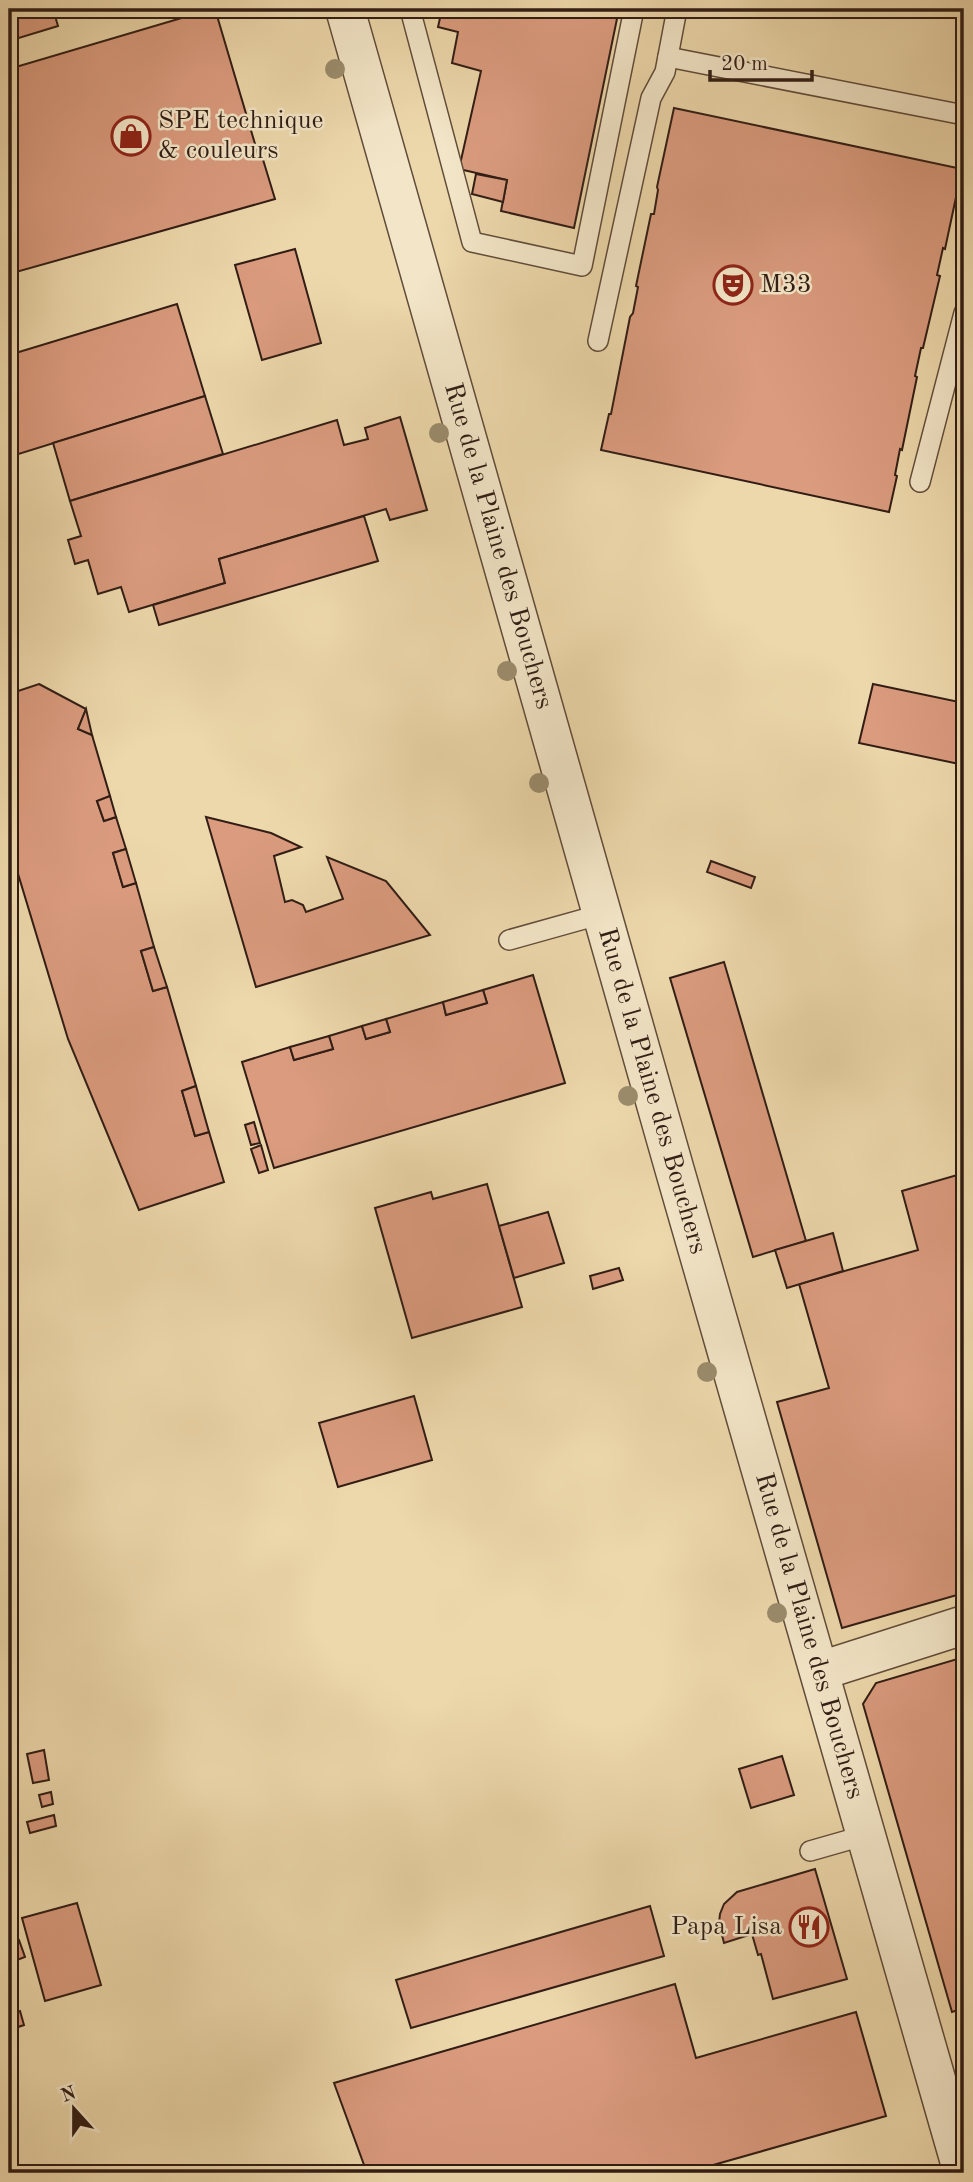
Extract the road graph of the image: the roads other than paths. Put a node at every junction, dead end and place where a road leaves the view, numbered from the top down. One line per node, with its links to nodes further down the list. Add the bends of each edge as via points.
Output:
1 (410, 9): 2 (lane, via 472,242 582,266)
2 (634, 9)
3 (677, 9): 5 (lane)
4 (354, 11): 10 (street, Rue de la Plaine des Bouchers)
5 (668, 57): 6 (lane); 8 (lane, via 651,98)
6 (964, 115)
7 (964, 313): 9 (lane)
8 (598, 341)
9 (920, 482)
10 (602, 914): 11 (lane); 13 (street, Rue de la Plaine des Bouchers)
11 (509, 940)
12 (964, 1625): 13 (street)
13 (820, 1671): 14 (street, Rue de la Plaine des Bouchers)
14 (866, 1835): 15 (lane); 16 (street, Rue de la Plaine des Bouchers)
15 (810, 1851)
16 (963, 2173)

